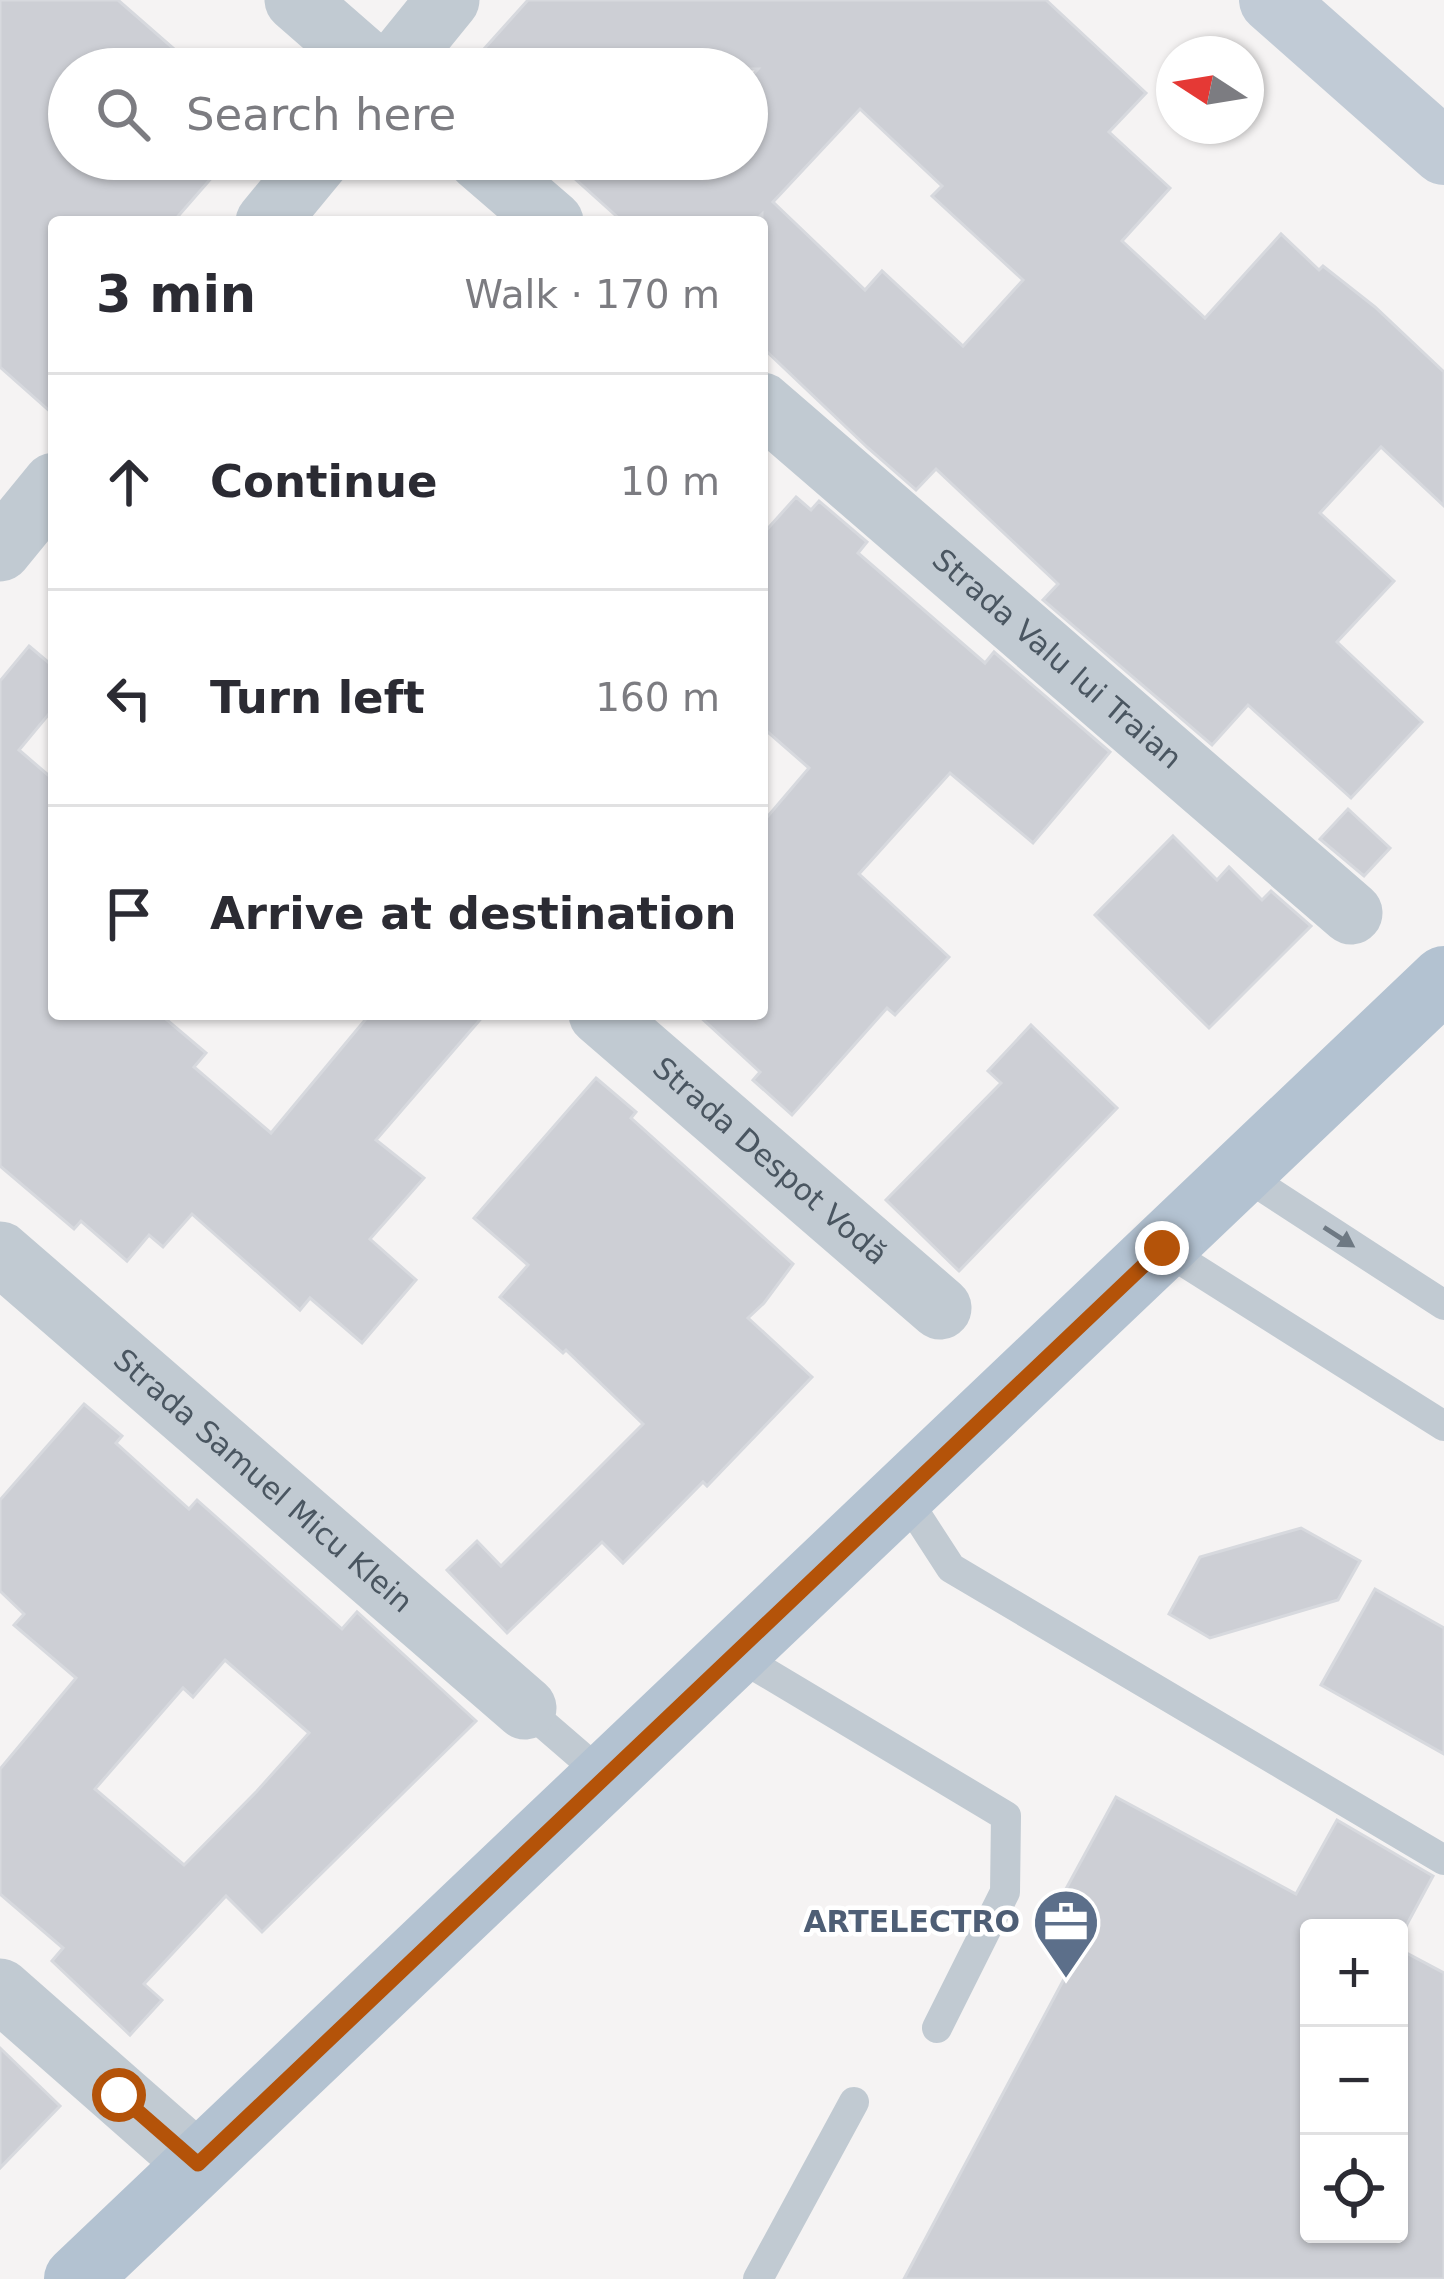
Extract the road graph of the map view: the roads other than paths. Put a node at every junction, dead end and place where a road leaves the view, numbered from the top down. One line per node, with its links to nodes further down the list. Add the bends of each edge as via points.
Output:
1 (296, 0): 4 (street)
2 (448, 0): 5 (street)
3 (1272, 0): 6 (main road)
4 (351, 48)
5 (409, 48)
6 (1444, 152)
7 (302, 180): 9 (street)
8 (503, 180): 10 (street)
9 (272, 216)
10 (545, 216)
11 (768, 409): 12 (street, Strada Valu lui Traian)
12 (1351, 914)
13 (1444, 979): 15 (main road)
14 (607, 1020): 19 (street, Strada Despot Vodă)
15 (1240, 1173): 16 (main road); 18 (lane, one-way to 18)
16 (1162, 1248): 20 (lane); 21 (main road)
17 (0, 1253): 23 (street, Strada Samuel Micu Klein)
18 (1444, 1305)
19 (940, 1308)
20 (1444, 1426)
21 (903, 1494): 22 (main road); 25 (lane, via 951,1568)
22 (735, 1654): 24 (main road); 27 (lane, via 1006,1816 1005,1892)
23 (525, 1708): 24 (lane)
24 (605, 1778): 29 (main road)
25 (1444, 1860)
26 (0, 1990): 29 (street)
27 (937, 2028)
28 (854, 2102): 31 (lane)
29 (198, 2164): 30 (main road)
30 (77, 2279)
31 (758, 2279)

